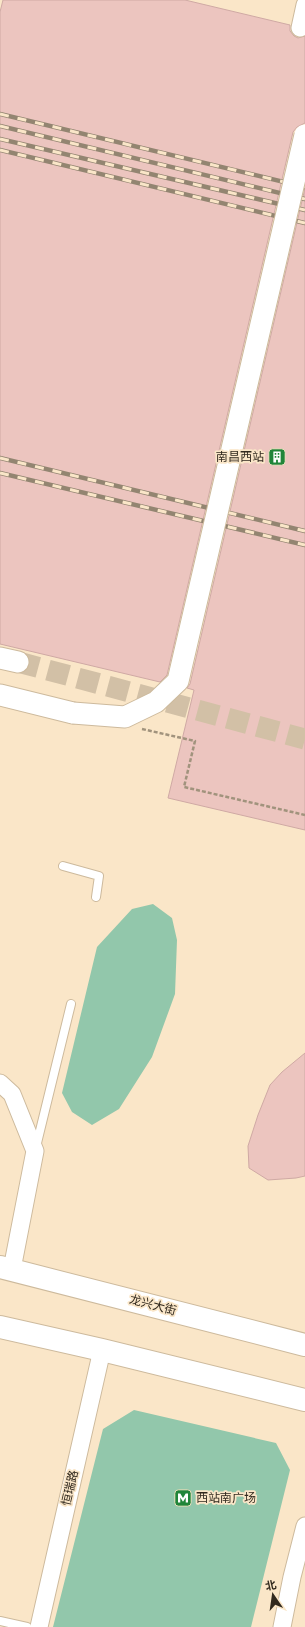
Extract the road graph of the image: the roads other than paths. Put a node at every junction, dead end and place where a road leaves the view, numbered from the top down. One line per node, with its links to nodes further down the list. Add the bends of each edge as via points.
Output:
1 (305, 6): 2 (street)
2 (300, 28)
3 (305, 135): 4 (street, bridge, via 178,681 156,702 125,717 74,713)
4 (0, 695)
5 (63, 866): 6 (lane, via 99,876)
6 (96, 897)
7 (71, 1004): 9 (lane)
8 (0, 1083): 9 (street, via 12,1094)
9 (35, 1151): 10 (street)
10 (6, 1268): 12 (main road, 龙兴大街)
11 (0, 1328): 13 (main road)
12 (305, 1345)
13 (102, 1350): 14 (main road); 18 (street, 恒瑞路)
14 (305, 1400)
15 (305, 1526): 19 (street)
16 (0, 1621): 17 (lane)
17 (27, 1627)
18 (39, 1627)
19 (282, 1627)

